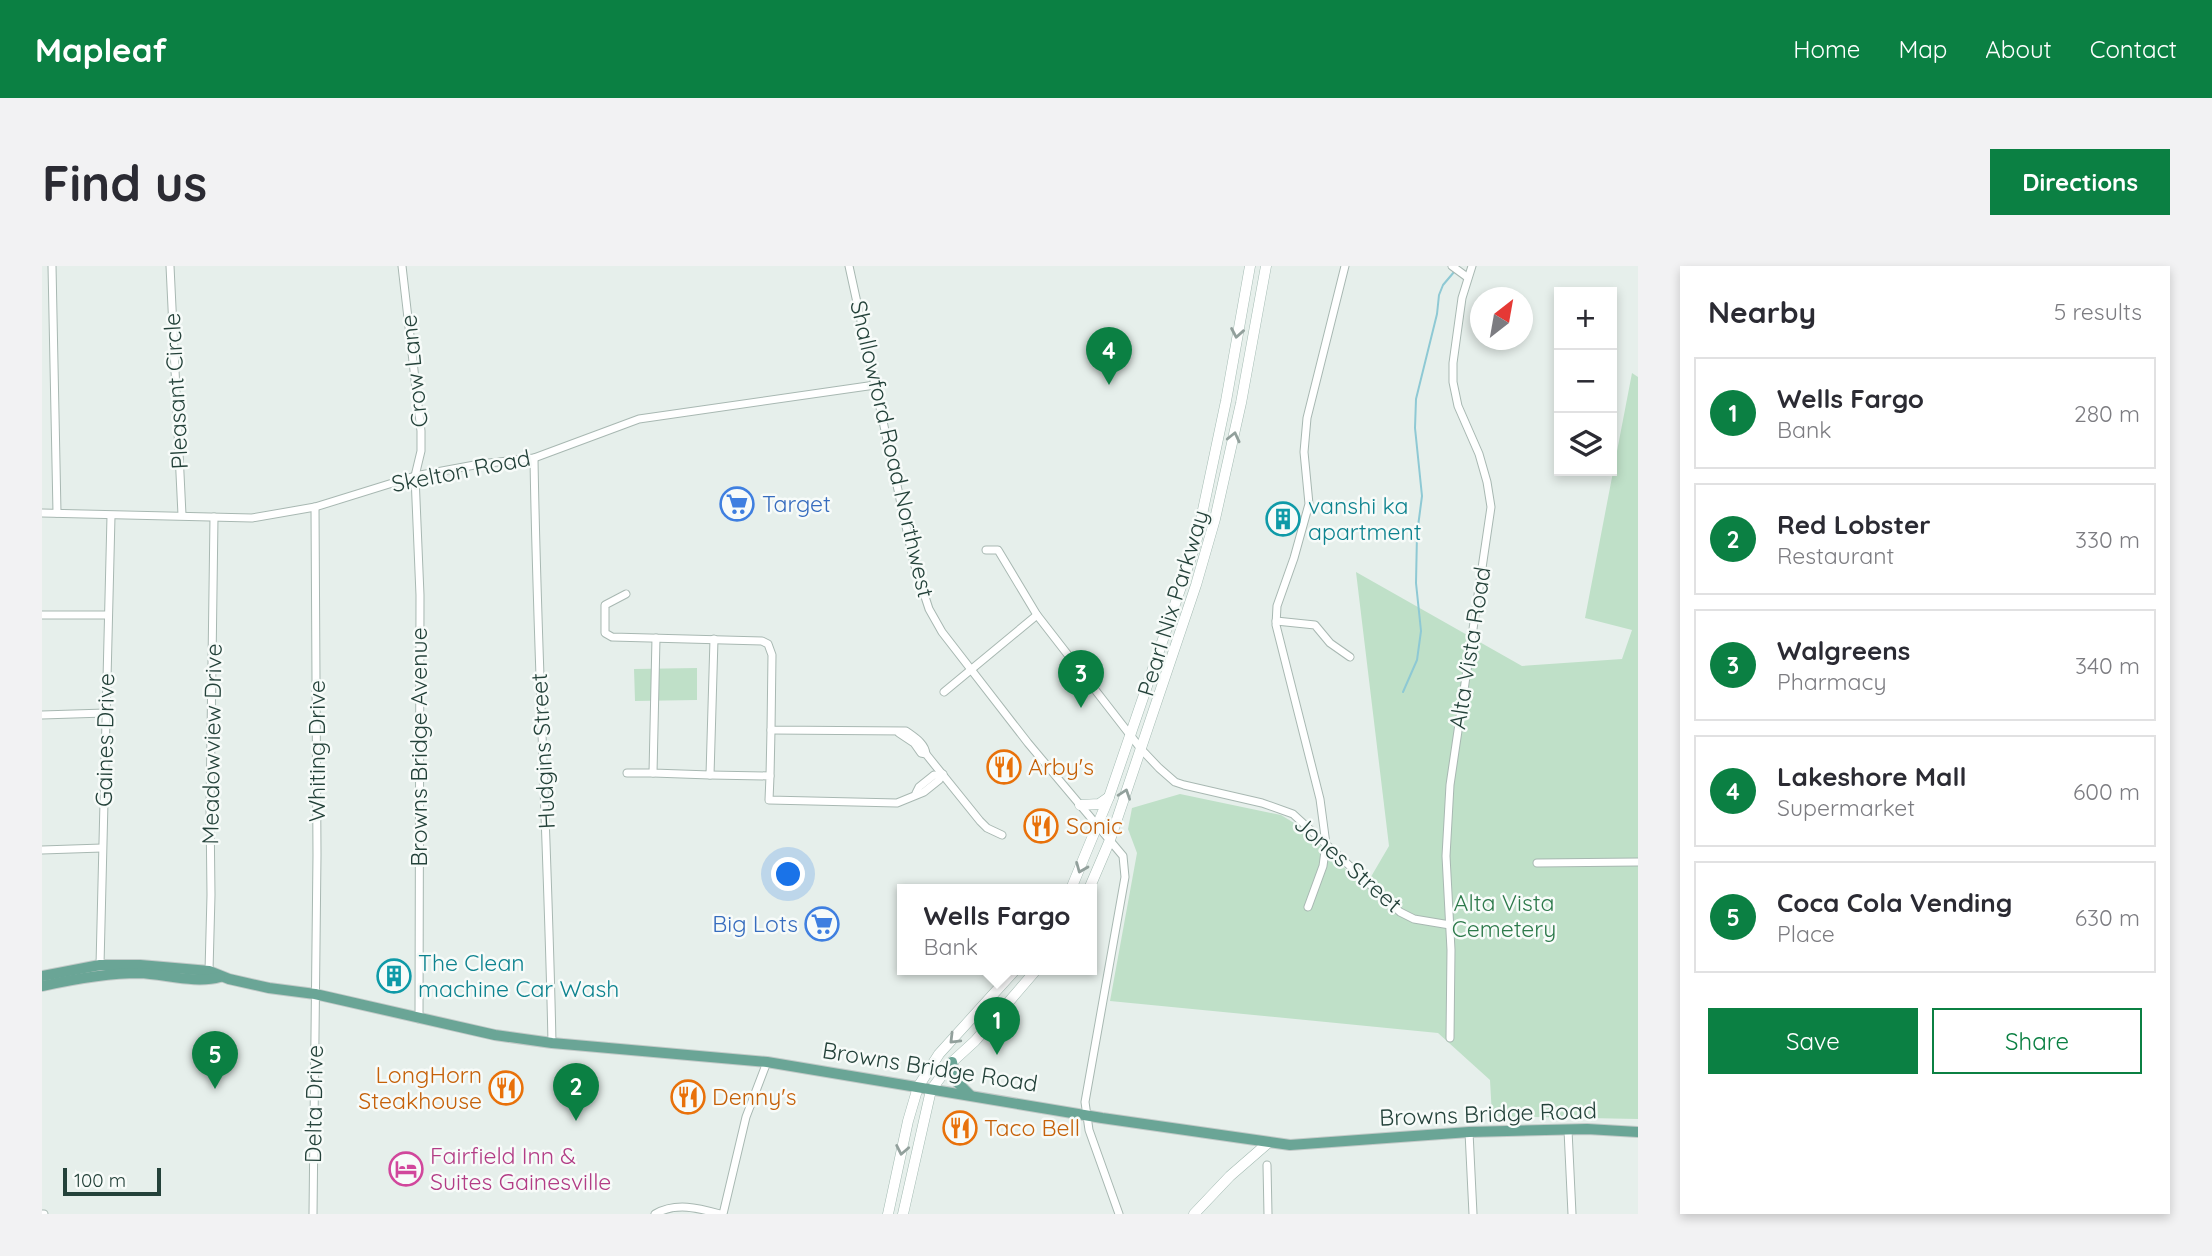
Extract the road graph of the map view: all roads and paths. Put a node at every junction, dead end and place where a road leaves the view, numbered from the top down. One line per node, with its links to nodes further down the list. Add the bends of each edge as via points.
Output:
1 (52, 266): 16 (street)
2 (170, 266): 17 (street, Pleasant Circle)
3 (402, 266): 13 (street, Crow Lane, via 421,431)
4 (849, 266): 11 (street, Shallowford Road Northwest)
5 (1250, 266): 34 (main road, Pearl Nix Parkway, one-way to 34, via 1196,543)
6 (1266, 266): 35 (main road, Pearl Nix Parkway, one-way to 6, via 1215,519)
7 (1345, 266): 25 (street, via 1307,418 1304,452 1310,504 1276,606)
8 (1452, 266): 10 (street)
9 (1472, 266): 10 (street, Alta Vista Road)
10 (1467, 276): 54 (street, Alta Vista Road, via 1453,382 1479,454 1490,507 1450,785)
11 (875, 385): 12 (street, Skelton Road, via 639,419); 29 (street, Shallowford Road Northwest, via 921,587 942,632)
12 (534, 458): 13 (street, Skelton Road); 65 (street, Hudgins Street)
13 (415, 476): 14 (street, Skelton Road); 63 (street, Browns Bridge Avenue, via 420,595)
14 (315, 507): 19 (street, Skelton Road, via 252,517); 62 (street, Whiting Drive)
15 (42, 513): 16 (street, Skelton Road)
16 (57, 513): 18 (street, Skelton Road)
17 (182, 515): 18 (street, Skelton Road); 19 (street, Skelton Road)
18 (111, 516): 23 (street, Gaines Drive)
19 (214, 517): 56 (street, Meadowview Drive)
20 (986, 550): 24 (street, Jones Street, via 998,550)
21 (626, 594): 26 (street, via 605,605 605,633)
22 (42, 615): 23 (street)
23 (108, 615): 31 (street, Gaines Drive)
24 (1037, 615): 29 (street); 34 (street, Jones Street)
25 (1276, 621): 28 (street, via 1315,625); 46 (street, via 1320,799)
26 (656, 638): 27 (street); 37 (street)
27 (714, 639): 33 (street, via 768,644 772,655); 38 (street)
28 (1350, 657)
29 (970, 669): 30 (street); 42 (street, Shallowford Road Northwest)
30 (944, 692)
31 (106, 713): 32 (street); 47 (street, Gaines Drive)
32 (42, 715)
33 (771, 730): 39 (street, via 906,731); 40 (street)
34 (1130, 734): 35 (street, Jones Street); 41 (main road, Pearl Nix Parkway)
35 (1141, 749): 45 (main road, Pearl Nix Parkway, one-way to 35); 46 (street, Jones Street, via 1175,782 1280,808 1300,819)
36 (627, 773): 37 (street)
37 (653, 773): 38 (street)
38 (710, 775): 40 (street)
39 (942, 775): 40 (street, via 934,775 929,784 897,803 769,800); 44 (street, via 980,821)
40 (770, 776)
41 (1110, 797): 42 (main road, via 1098,804); 43 (main road, Pearl Nix Parkway)
42 (1080, 805): 43 (street, Shallowford Road Northwest)
43 (1098, 826): 45 (street, Shallowford Road Northwest); 51 (main road, Pearl Nix Parkway, one-way to 51)
44 (1002, 835)
45 (1110, 840): 52 (main road, Pearl Nix Parkway); 71 (street, Shallowford Road Northwest, via 1122,856 1125,877 1085,1102)
46 (1326, 845): 53 (street); 54 (street, Jones Street, via 1400,912)
47 (102, 848): 48 (street); 55 (street, Gaines Drive)
48 (42, 850)
49 (1638, 862): 50 (street)
50 (1537, 863)
51 (1073, 884)
52 (1091, 884)
53 (1308, 907)
54 (1450, 925): 64 (street, Alta Vista Road)
55 (100, 965): 56 (main road, Browns Bridge Road); 59 (main road, Browns Bridge Road)
56 (209, 971): 60 (main road, Browns Bridge Road)
57 (1011, 975): 68 (main road, one-way to 68, via 939,1054)
58 (1032, 975): 67 (main road)
59 (42, 976)
60 (220, 977): 61 (main road, Browns Bridge Road, via 108,975); 62 (main road, Browns Bridge Road)
61 (42, 986)
62 (316, 994): 63 (main road, Browns Bridge Road); 77 (street, Delta Drive)
63 (419, 1019): 65 (main road, Browns Bridge Road)
64 (1450, 1038)
65 (552, 1044): 66 (main road, Browns Bridge Road)
66 (767, 1062): 68 (main road, Browns Bridge Road); 79 (street, via 746,1117)
67 (952, 1062): 69 (main road); 70 (main road, via 956,1081)
68 (918, 1087): 69 (main road, Browns Bridge Road); 80 (main road, one-way to 80)
69 (931, 1090): 70 (main road, Browns Bridge Road); 81 (main road)
70 (970, 1094): 71 (main road, Browns Bridge Road)
71 (1087, 1115): 75 (main road, Browns Bridge Road); 82 (street, Shallowford Road Northwest, via 1088,1130)
72 (1568, 1129): 73 (main road, Browns Bridge Road); 74 (main road, Browns Bridge Road); 86 (street)
73 (1469, 1132): 75 (main road, Browns Bridge Road); 85 (street)
74 (1638, 1132)
75 (1268, 1143): 83 (main road)
76 (1267, 1165): 84 (street)
77 (313, 1214)
78 (655, 1214): 79 (street, via 675,1207)
79 (722, 1214)
80 (888, 1214)
81 (903, 1214)
82 (1119, 1214)
83 (1194, 1214)
84 (1268, 1214)
85 (1473, 1214)
86 (1572, 1214)

